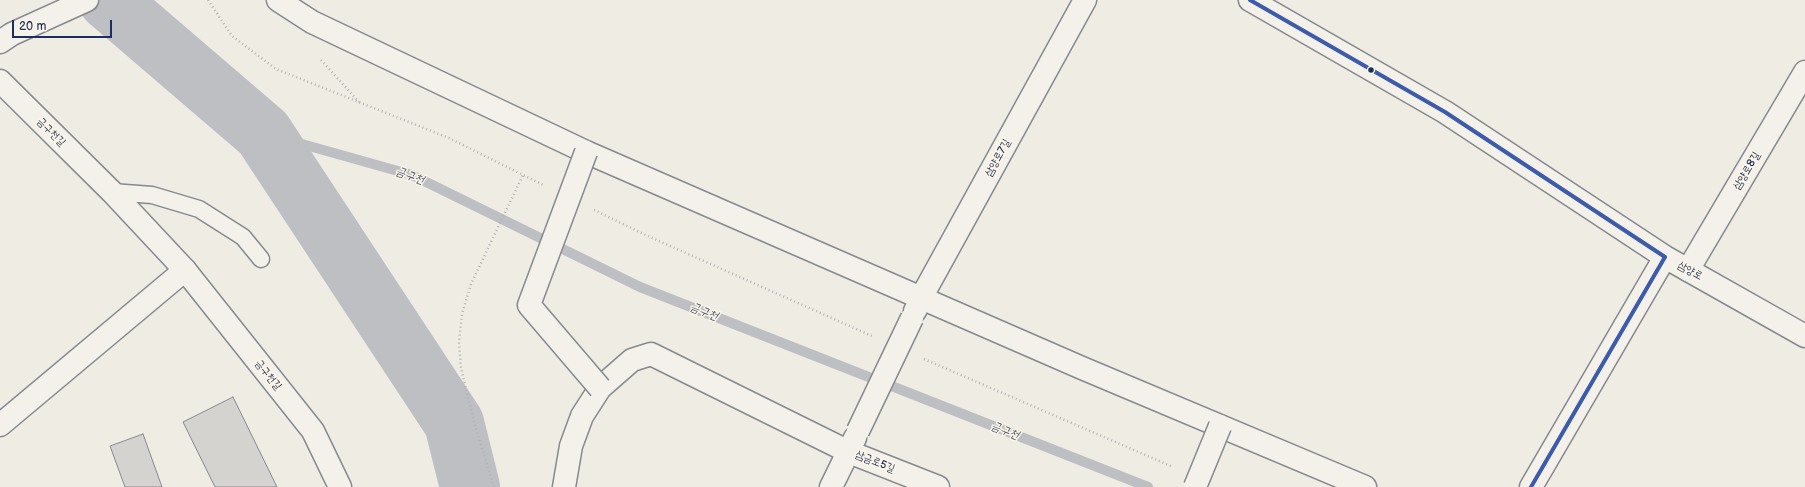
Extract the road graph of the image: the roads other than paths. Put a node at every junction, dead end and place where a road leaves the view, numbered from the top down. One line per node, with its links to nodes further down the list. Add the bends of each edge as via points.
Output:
1 (87, 0): 5 (street)
2 (278, 0): 8 (street, via 312,22)
3 (1085, 0): 14 (street, 삼양로7길)
4 (1250, 0): 10 (street, 삼양로, via 1445,112)
5 (6, 38)
6 (1805, 72): 13 (street, 삼양로8길)
7 (0, 81): 9 (street, 금구천길)
8 (586, 152): 14 (street); 16 (street, bridge, via 529,305)
9 (112, 192): 11 (lane, via 152,195 199,209 243,238); 12 (street, 금구천길)
10 (1665, 257): 13 (street, 삼양로); 26 (street)
11 (261, 259)
12 (185, 270): 17 (street); 20 (street, 금구천길, via 313,431)
13 (1688, 270): 15 (street, 삼양로)
14 (921, 298): 18 (street); 19 (street, 삼양로7길, bridge)
15 (1805, 336)
16 (600, 388): 19 (street, via 632,360 651,354); 21 (street, via 582,416 571,446)
17 (0, 425)
18 (1220, 426): 24 (street, bridge); 25 (street)
19 (849, 452): 22 (street, 삼금로5길); 23 (street, 삼금로5길)
20 (340, 487)
21 (564, 487)
22 (831, 487)
23 (938, 487)
24 (1195, 487)
25 (1365, 487)
26 (1531, 487)

